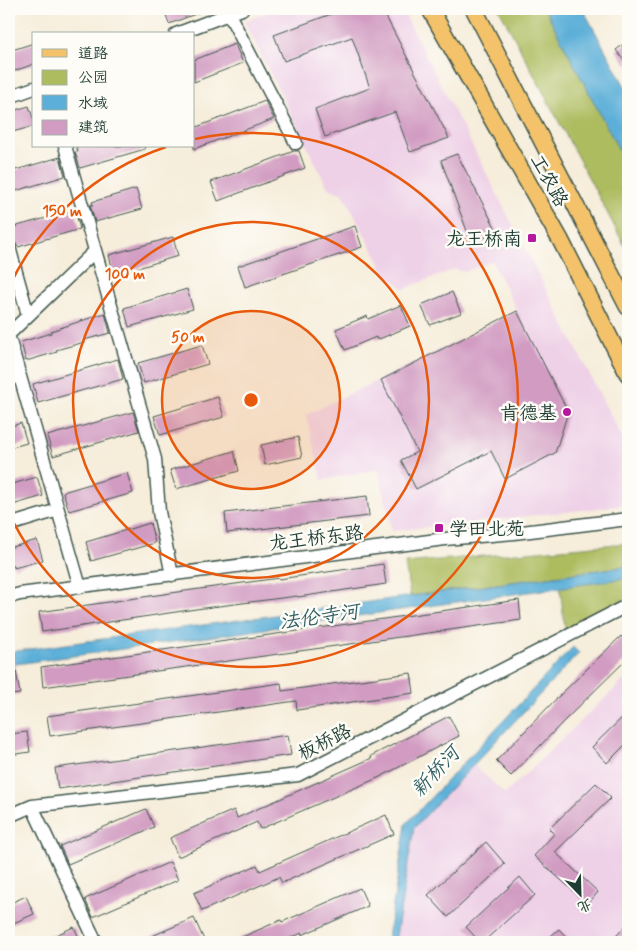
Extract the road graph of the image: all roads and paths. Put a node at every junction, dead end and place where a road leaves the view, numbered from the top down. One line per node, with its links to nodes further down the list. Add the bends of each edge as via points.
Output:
1 (242, 9): 4 (street)
2 (430, 9): 17 (main road, 工农路, via 561,241)
3 (474, 9): 12 (main road, 工农路)
4 (229, 14): 5 (street); 8 (street)
5 (181, 32)
6 (32, 89): 7 (street)
7 (9, 97)
8 (296, 143)
9 (66, 148): 11 (street)
10 (9, 247): 13 (street)
11 (95, 251): 13 (street); 21 (street, via 155,459 159,512)
12 (628, 307)
13 (28, 315): 14 (street)
14 (9, 334)
15 (9, 338): 16 (street)
16 (11, 356): 18 (street)
17 (628, 374)
18 (58, 510): 20 (street); 22 (street)
19 (628, 519): 21 (street, 龙王桥东路)
20 (9, 524)
21 (172, 575): 22 (street, 龙王桥东路)
22 (80, 587): 23 (street, 龙王桥东路)
23 (9, 597)
24 (628, 605): 25 (street, 板桥路, via 298,776)
25 (32, 806): 26 (street, 板桥路); 27 (street)
26 (9, 816)
27 (96, 942)

